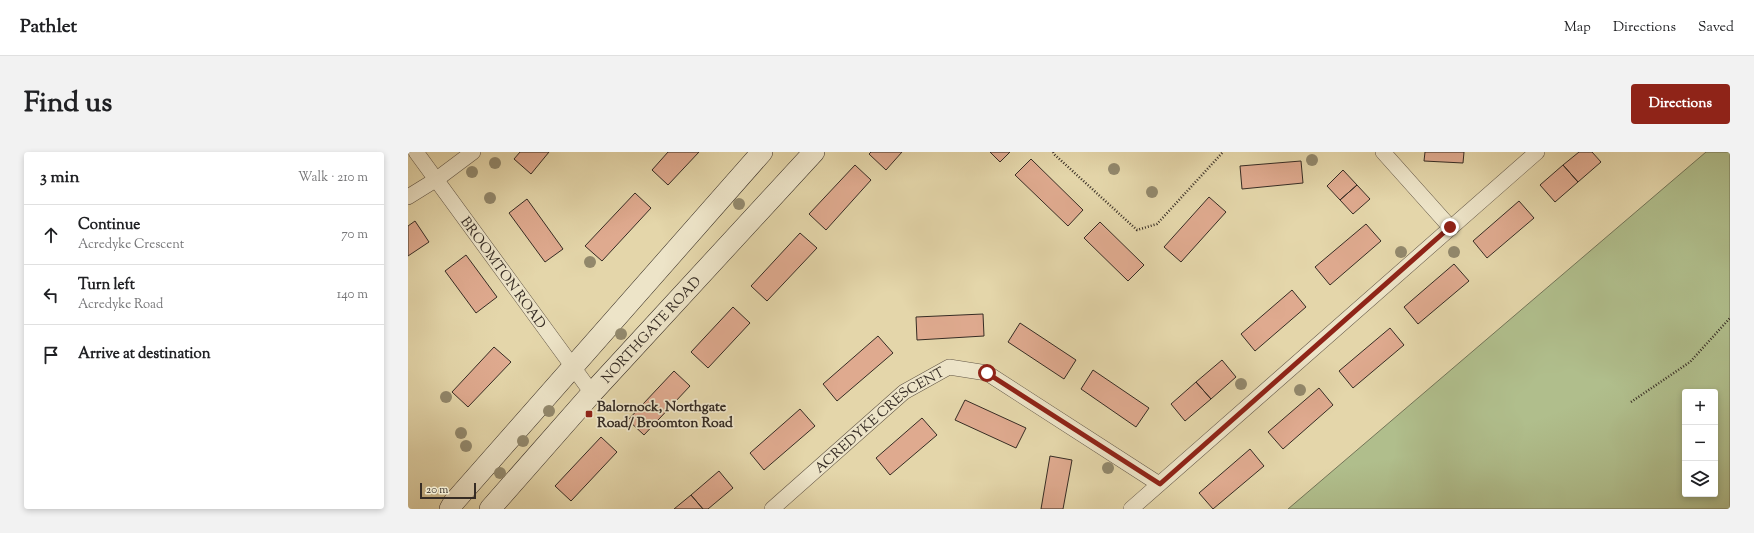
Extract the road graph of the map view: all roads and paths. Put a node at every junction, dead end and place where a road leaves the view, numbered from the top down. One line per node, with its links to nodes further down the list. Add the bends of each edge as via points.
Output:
1 (416, 152): 9 (street, BROOMTON ROAD)
2 (474, 152): 9 (street)
3 (762, 152): 13 (street)
4 (814, 152): 14 (street, NORTHGATE ROAD)
5 (1053, 152): 6 (path, via 1137,230 1157,224)
6 (1223, 152)
7 (1383, 152): 11 (street)
8 (1537, 152): 11 (street)
9 (436, 180): 10 (street); 13 (street, BROOMTON ROAD)
10 (408, 197)
11 (1450, 227): 16 (street)
12 (1730, 318): 15 (path, via 1690,362)
13 (574, 366): 14 (street, BROOMTON ROAD); 17 (street)
14 (592, 393): 18 (street, NORTHGATE ROAD)
15 (1631, 402)
16 (1160, 484): 19 (street, ACREDYKE CRESCENT, via 987,373 949,367 904,392); 20 (street)
17 (450, 509)
18 (490, 509)
19 (772, 509)
20 (1131, 509)

